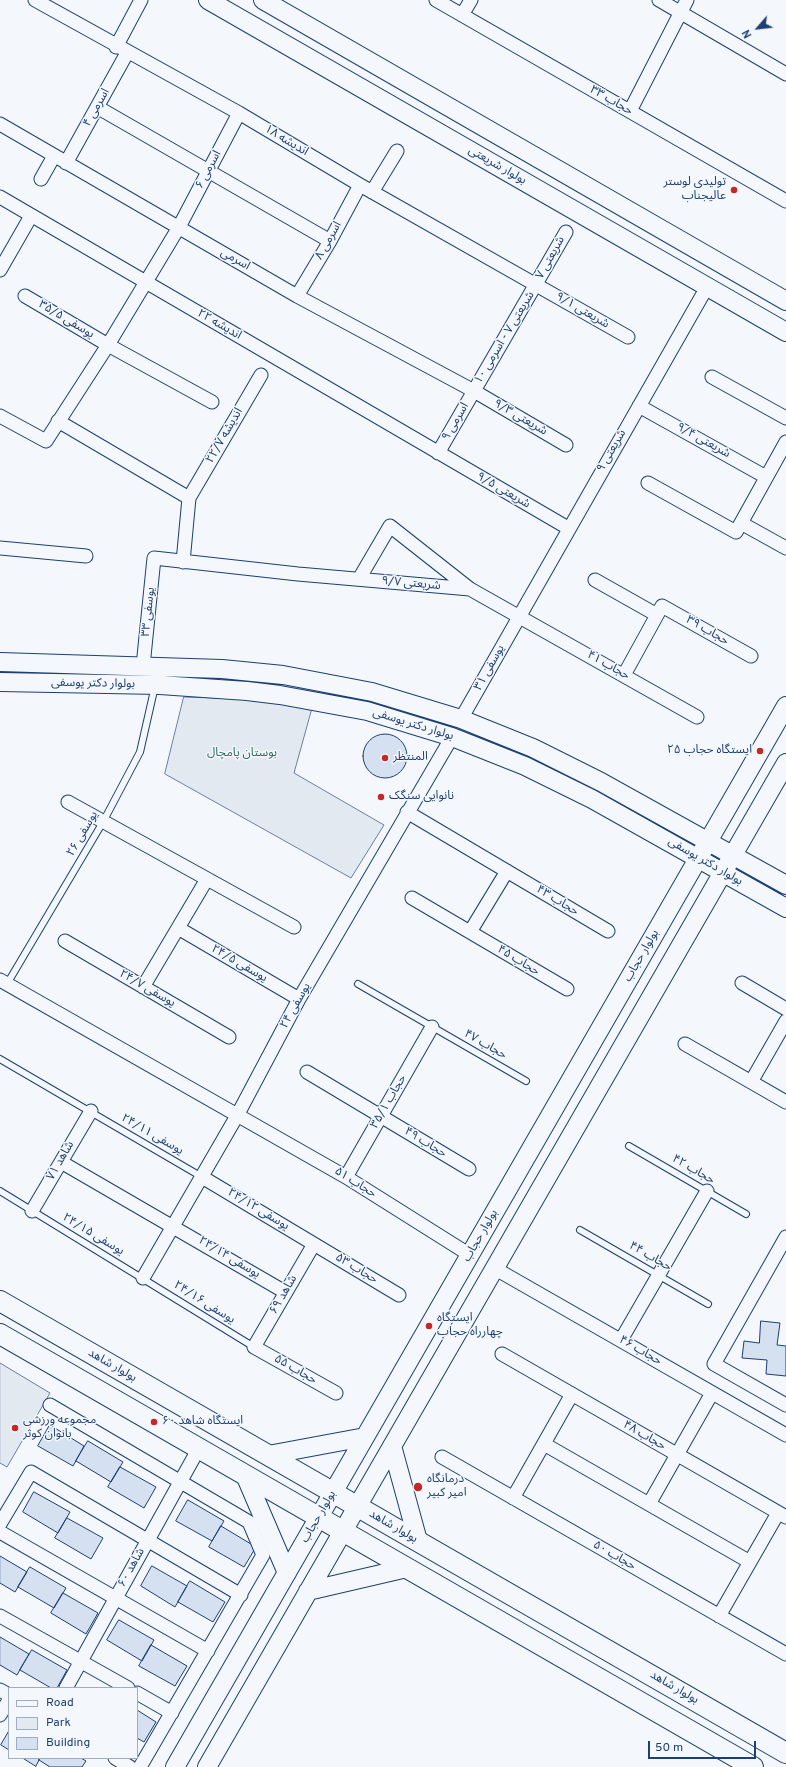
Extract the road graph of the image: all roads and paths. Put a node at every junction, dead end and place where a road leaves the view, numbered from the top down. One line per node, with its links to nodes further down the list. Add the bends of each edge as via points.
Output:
1 (35, 0): 11 (street, اندیشه ۱۸)
2 (141, 0): 11 (street, اسرمی ۴)
3 (208, 0): 33 (main road, بولوار شریعتی)
4 (263, 0): 36 (main road)
5 (436, 0): 10 (street, حجاب ۳۳)
6 (471, 0): 10 (street)
7 (659, 0): 9 (street)
8 (687, 0): 9 (street)
9 (680, 12): 12 (street); 14 (street)
10 (462, 15): 14 (street, حجاب ۳۳)
11 (122, 50): 13 (street, اسرمی ۴); 15 (street, اندیشه ۱۸)
12 (786, 74)
13 (97, 107): 19 (street, اسرمی ۴); 20 (street)
14 (630, 111): 25 (street, حجاب ۳۳)
15 (239, 113): 20 (street, اسرمی ۶); 22 (street, اندیشه ۱۸)
16 (0, 124): 18 (street, اسرمی)
17 (397, 150): 23 (street)
18 (54, 156): 19 (street, اسرمی); 21 (street)
19 (66, 163): 27 (street, اسرمی)
20 (208, 171): 27 (street, اسرمی ۶); 29 (street)
21 (41, 179)
22 (360, 184): 23 (street, اندیشه ۱۸); 29 (street, اسرمی ۸)
23 (372, 192): 32 (street, اندیشه ۱۸)
24 (0, 197): 26 (street, اندیشه ۲۲)
25 (786, 201)
26 (31, 216): 30 (street); 31 (street, اندیشه ۲۲)
27 (179, 227): 31 (street, اسرمی ۶); 35 (street, اسرمی)
28 (566, 232): 32 (street, شریعتی ۷)
29 (330, 241): 35 (street, اسرمی ۸)
30 (0, 270)
31 (145, 282): 39 (street, اسرمی ۶); 50 (street, اندیشه ۲۲)
32 (536, 284): 38 (street, شریعتی ۹/۱); 42 (street, شریعتی ۷ - اسرمی ۱۰)
33 (707, 287): 37 (main road, بولوار شریعتی); 44 (street, شریعتی ۹)
34 (25, 296): 39 (street, یوسفی ۳۵/۵)
35 (298, 296): 42 (street, اسرمی)
36 (786, 301)
37 (786, 332)
38 (628, 337)
39 (108, 345): 43 (street, یوسفی ۳۵/۵); 47 (street, اسرمی ۶)
40 (260, 375): 53 (street, اندیشه ۲۲/۷)
41 (712, 377): 46 (street)
42 (474, 391): 49 (street, شریعتی ۹/۳); 50 (street, اسرمی ۹)
43 (212, 402)
44 (639, 406): 51 (street, شریعتی ۹/۴); 55 (street, شریعتی ۹)
45 (0, 416): 47 (street, اسرمی ۶, via 46,441)
46 (786, 418)
47 (58, 421): 53 (street)
48 (786, 442): 51 (street)
49 (566, 445)
50 (438, 453): 55 (street, شریعتی ۹/۵)
51 (766, 477): 54 (street)
52 (648, 483): 54 (street, via 736,532)
53 (189, 498): 60 (street)
54 (741, 523): 57 (street)
55 (568, 528): 65 (street, شریعتی ۹)
56 (0, 548): 58 (street)
57 (786, 548)
58 (86, 556)
59 (154, 558): 60 (street, شریعتی ۹/۷); 68 (street, یوسفی ۳۳)
60 (183, 562): 61 (street, شریعتی ۹/۷)
61 (359, 579): 63 (street, شریعتی ۹/۷); 63 (street, via 390,526)
62 (595, 580): 64 (street, حجاب ۳۹)
63 (470, 589): 65 (street, شریعتی ۹/۷)
64 (660, 611): 66 (street, حجاب ۳۹); 69 (street)
65 (519, 616): 69 (street, حجاب ۴۱); 74 (street, یوسفی ۳۱)
66 (751, 656)
67 (0, 662): 68 (main road, بولوار دکتر یوسفی)
68 (143, 666): 74 (main road, بولوار دکتر یوسفی, via 222,669 283,676 372,692)
69 (624, 675): 73 (street, حجاب ۴۱)
70 (0, 682): 71 (main road, بولوار دکتر یوسفی)
71 (155, 685): 75 (main road, بولوار دکتر یوسفی, via 280,695 367,711); 79 (lane, یوسفی ۲۶, via 140,752)
72 (786, 706): 80 (main road, بولوار حجاب)
73 (697, 717)
74 (460, 719): 75 (main road); 80 (main road, بولوار دکتر یوسفی, via 540,751)
75 (452, 737): 78 (street, یوسفی ۲۴); 82 (main road, بولوار دکتر یوسفی, via 539,772)
76 (786, 763): 81 (main road)
77 (68, 802): 79 (street)
78 (407, 812): 83 (street, حجاب ۴۳); 99 (street, یوسفی ۲۴)
79 (103, 822): 85 (street); 94 (lane, یوسفی ۲۶)
80 (708, 840): 81 (main road, بولوار دکتر یوسفی); 82 (main road, بولوار حجاب)
81 (733, 855): 84 (main road); 86 (main road, بولوار دکتر یوسفی)
82 (699, 857): 84 (main road, بولوار دکتر یوسفی); 126 (main road, بولوار حجاب)
83 (507, 871): 91 (street, حجاب ۴۳); 92 (street)
84 (723, 871): 88 (main road, بولوار دکتر یوسفی); 127 (main road)
85 (207, 879): 89 (street); 90 (street)
86 (786, 885)
87 (412, 898): 92 (street, حجاب ۴۵)
88 (786, 908)
89 (178, 928): 97 (street); 99 (street, یوسفی ۲۴/۵)
90 (294, 928)
91 (608, 931)
92 (470, 932): 98 (street, حجاب ۴۵)
93 (65, 941): 97 (street, یوسفی ۲۴/۷)
94 (4, 982): 111 (street, حجاب ۵۱)
95 (742, 983): 100 (street)
96 (358, 984): 102 (lane, حجاب ۴۷)
97 (143, 987): 103 (street, یوسفی ۲۴/۷)
98 (566, 989)
99 (299, 999): 111 (street, یوسفی ۲۴)
100 (786, 1009)
101 (786, 1021): 108 (street)
102 (432, 1027): 107 (lane, حجاب ۴۷); 112 (street, حجاب ۳۵/۱)
103 (229, 1037)
104 (685, 1044): 108 (street)
105 (0, 1060): 110 (lane, یوسفی ۲۴/۱۱)
106 (307, 1072): 112 (street, حجاب ۴۹)
107 (526, 1081)
108 (751, 1082): 109 (street)
109 (786, 1102)
110 (91, 1111): 114 (street, شاهد ۷۱); 116 (lane, یوسفی ۲۴/۱۱)
111 (238, 1114): 116 (street, یوسفی ۲۴); 117 (street, حجاب ۵۱)
112 (381, 1116): 115 (street, حجاب ۴۹); 117 (street, حجاب ۳۵/۱)
113 (629, 1146): 119 (lane, حجاب ۴۲)
114 (61, 1162): 120 (street, شاهد ۷۱); 122 (street, یوسفی ۲۴/۱۴)
115 (469, 1169)
116 (202, 1177): 122 (street, یوسفی ۲۴); 125 (street, یوسفی ۲۴/۱۲)
117 (346, 1177): 126 (street, حجاب ۵۱)
118 (0, 1191): 120 (lane, یوسفی ۲۴/۱۵)
119 (707, 1191): 121 (lane, حجاب ۴۲); 128 (street)
120 (32, 1211): 129 (lane, یوسفی ۲۴/۱۵)
121 (746, 1214)
122 (173, 1225): 129 (street, یوسفی ۲۴); 130 (street, یوسفی ۲۴/۱۴)
123 (580, 1230): 128 (lane, حجاب ۴۴)
124 (786, 1238): 142 (street, via 714,1364)
125 (314, 1244): 130 (street, شاهد ۶۹); 131 (street, حجاب ۵۳)
126 (470, 1255): 144 (main road, بولوار حجاب)
127 (494, 1268): 135 (street, حجاب ۴۶); 146 (main road)
128 (659, 1275): 133 (lane, حجاب ۴۴); 135 (street)
129 (143, 1278): 136 (lane, یوسفی ۲۴/۱۶)
130 (285, 1292): 136 (street, شاهد ۶۹)
131 (399, 1295)
132 (0, 1301): 148 (main road, بولوار شاهد)
133 (708, 1304)
134 (0, 1334): 147 (main road)
135 (621, 1340): 139 (street, حجاب ۴۶)
136 (254, 1347): 138 (street, حجاب ۵۵)
137 (502, 1354): 140 (street, حجاب ۴۸)
138 (336, 1393)
139 (712, 1393): 143 (street, حجاب ۴۶); 149 (street)
140 (572, 1394): 145 (street); 149 (street, حجاب ۴۸)
141 (50, 1405): 152 (street)
142 (786, 1405)
143 (786, 1435)
144 (365, 1437): 148 (main road); 153 (main road, بولوار حجاب)
145 (544, 1444): 154 (street); 155 (street)
146 (392, 1446): 156 (main road); 163 (main road)
147 (199, 1448): 151 (main road); 152 (street, شاهد ۶۰)
148 (268, 1455): 153 (main road, بولوار شاهد)
149 (677, 1455): 155 (street); 157 (street, حجاب ۴۸)
150 (442, 1457): 154 (street, حجاب ۵۰)
151 (245, 1475): 158 (main road); 166 (main road)
152 (180, 1482): 162 (street, شاهد ۶۰); 168 (street, via 249,1522 263,1555)
153 (333, 1493): 156 (main road, بولوار شاهد); 158 (main road, بولوار حجاب)
154 (513, 1498): 171 (street, حجاب ۵۰)
155 (649, 1504): 164 (street)
156 (357, 1506): 160 (main road); 163 (main road, بولوار شاهد)
157 (782, 1515): 164 (street)
158 (319, 1517): 160 (main road); 166 (main road, بولوار حجاب)
159 (0, 1524): 162 (street, via 31,1472)
160 (343, 1531): 165 (main road); 167 (main road)
161 (0, 1532): 169 (street)
162 (148, 1540): 168 (street); 169 (street, شاهد ۶۰)
163 (418, 1541): 181 (main road, بولوار شاهد)
164 (750, 1562): 171 (street)
165 (406, 1568): 167 (main road); 187 (main road)
166 (287, 1573): 185 (main road, بولوار حجاب)
167 (308, 1591): 186 (main road)
168 (241, 1595): 172 (street)
169 (116, 1598): 172 (street); 174 (street, شاهد ۶۰)
170 (0, 1616): 174 (street)
171 (719, 1616): 173 (street, حجاب ۵۰)
172 (208, 1651): 179 (street)
173 (786, 1654)
174 (81, 1661): 175 (street, شاهد ۶۰); 176 (street)
175 (67, 1687)
176 (126, 1687)
177 (138, 1694): 179 (street)
178 (8, 1702): 180 (street)
179 (172, 1713): 184 (street)
180 (0, 1715)
181 (786, 1753)
182 (117, 1759): 183 (street)
183 (130, 1767)
184 (140, 1767)
185 (176, 1767)
186 (207, 1767)
187 (753, 1767)

